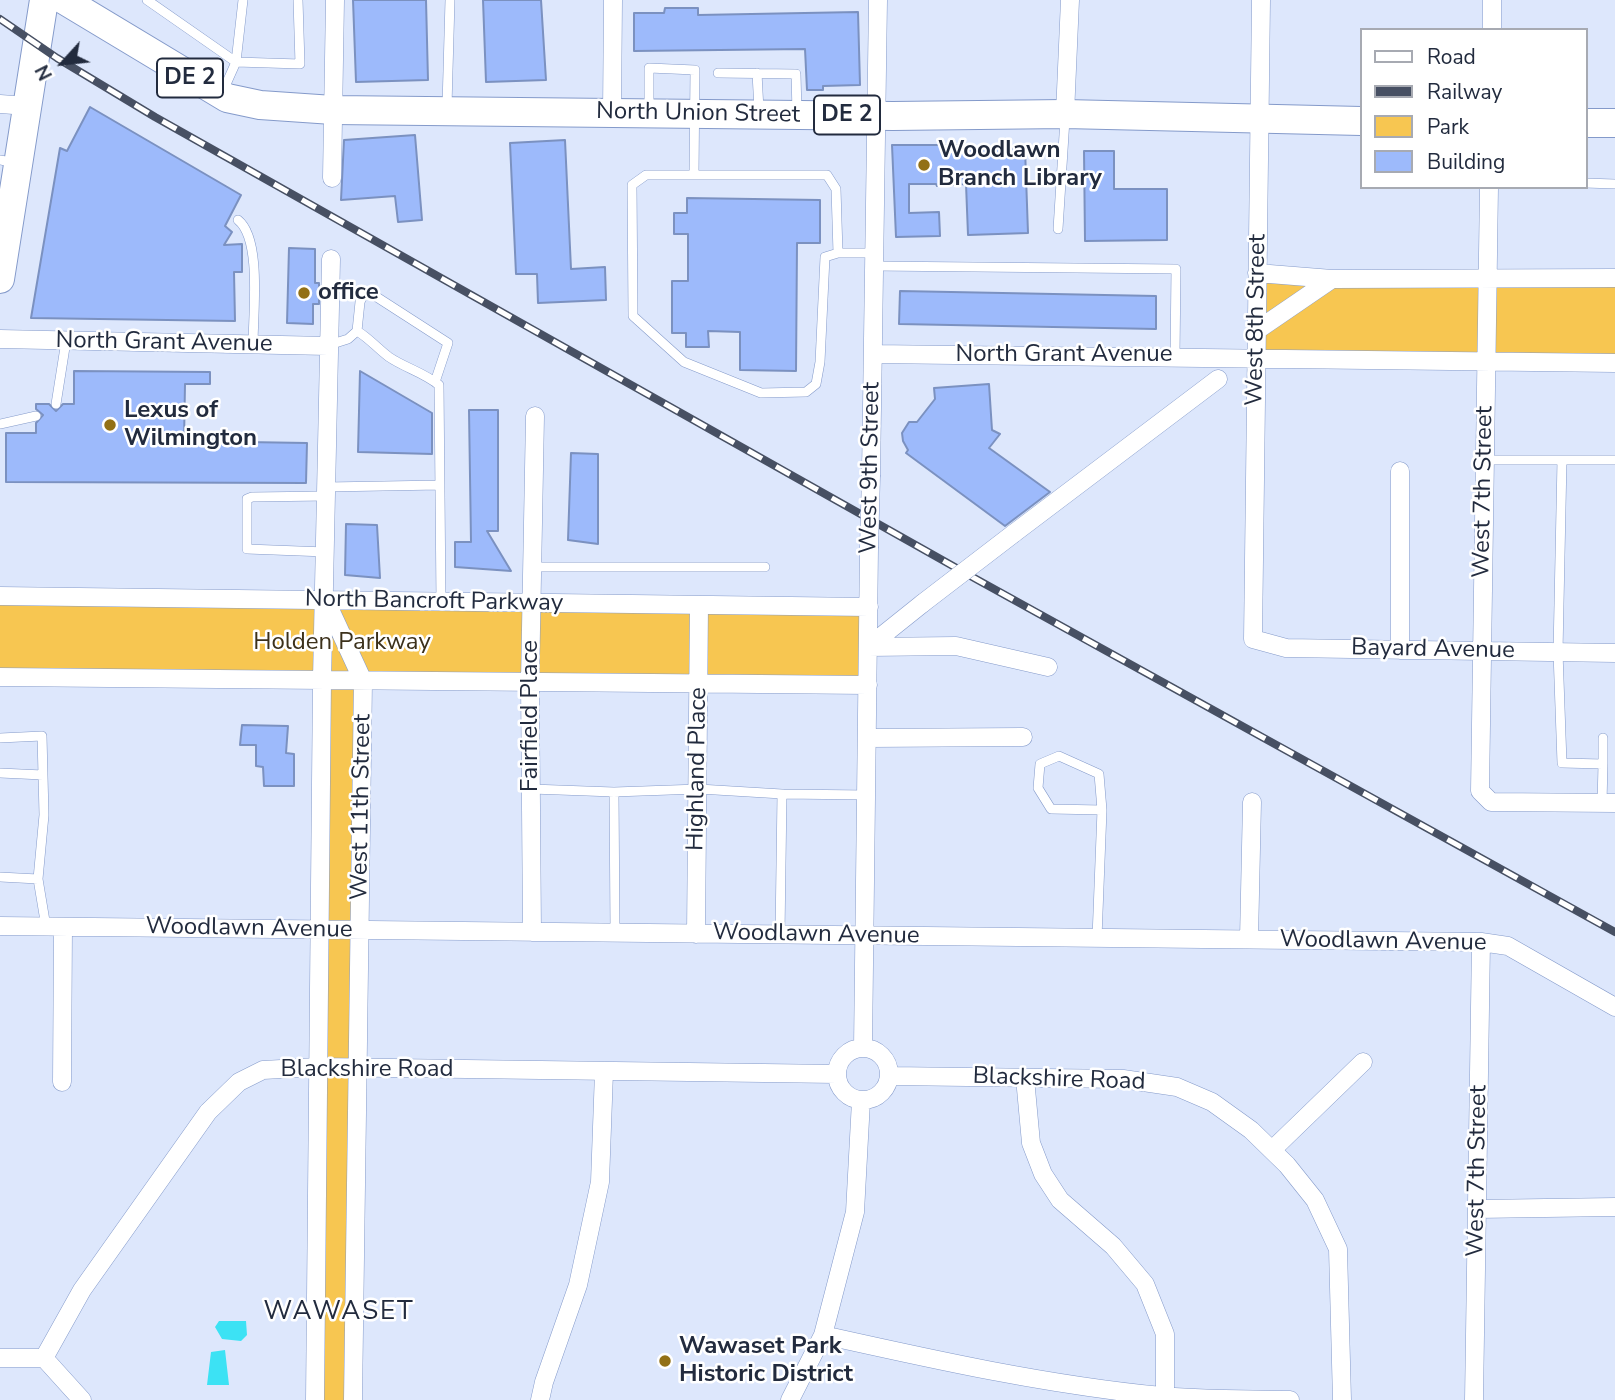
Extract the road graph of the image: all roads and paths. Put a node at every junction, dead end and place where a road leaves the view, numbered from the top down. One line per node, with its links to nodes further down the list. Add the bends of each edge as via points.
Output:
1 (44, 0): 18 (main road)
2 (64, 0): 17 (main road, North Union Street / DE 2)
3 (147, 0): 14 (lane)
4 (243, 0): 14 (lane)
5 (298, 0): 14 (lane, via 300,64)
6 (335, 0): 19 (street)
7 (450, 0): 20 (lane)
8 (613, 0): 21 (street)
9 (878, 0): 27 (street, West 9th Street)
10 (1070, 0): 25 (street)
11 (1261, 0): 28 (street, West 8th Street)
12 (1492, 0): 13 (street)
13 (1492, 28)
14 (236, 62): 17 (lane)
15 (718, 73): 16 (lane)
16 (757, 73): 24 (lane); 26 (lane, via 796,74)
17 (221, 95): 19 (main road, North Union Street / DE 2, via 260,105)
18 (13, 105): 32 (main road)
19 (333, 110): 20 (main road, North Union Street / DE 2); 34 (street)
20 (447, 111): 21 (main road, North Union Street / DE 2)
21 (612, 113): 22 (main road, North Union Street / DE 2)
22 (649, 113): 23 (main road, North Union Street / DE 2); 23 (lane, via 649,68 695,71)
23 (696, 114): 24 (main road, North Union Street / DE 2); 33 (lane)
24 (759, 114): 26 (main road, North Union Street / DE 2)
25 (1065, 114): 27 (main road, North Union Street / DE 2); 28 (main road, North Union Street / DE 2); 39 (lane)
26 (797, 115): 27 (main road, North Union Street / DE 2)
27 (877, 116): 43 (street, West 9th Street)
28 (1259, 120): 29 (main road, North Union Street / DE 2); 44 (street, West 8th Street)
29 (1360, 121)
30 (1587, 122): 31 (main road)
31 (1615, 123)
32 (9, 162): 40 (main road)
33 (694, 174): 41 (lane, via 827,174 836,189); 41 (lane, via 646,175 632,185 633,316 684,362 761,393 806,392 816,384 820,362 825,257)
34 (332, 178)
35 (1587, 183): 36 (lane)
36 (1615, 184)
37 (1489, 189): 45 (street, West 7th Street)
38 (238, 220): 53 (lane, via 253,249)
39 (1058, 229)
40 (3, 236): 47 (main road)
41 (838, 253): 43 (lane)
42 (331, 259): 54 (street, West 11th Street)
43 (874, 260): 55 (street, West 9th Street); 56 (lane, via 1176,269)
44 (1257, 273): 48 (street); 50 (street, West 8th Street)
45 (1488, 276): 46 (street); 48 (street); 58 (street, West 7th Street)
46 (1615, 278)
47 (0, 279)
48 (1332, 279): 50 (street)
49 (357, 331): 54 (lane); 61 (lane, via 389,357); 61 (lane, via 364,293 449,342)
50 (1256, 331): 57 (street, West 8th Street)
51 (0, 339): 52 (street, North Grant Avenue)
52 (66, 341): 53 (street, North Grant Avenue); 62 (lane)
53 (253, 345): 54 (street, North Grant Avenue)
54 (328, 346): 71 (street, West 11th Street)
55 (873, 354): 56 (street, North Grant Avenue); 80 (street, West 9th Street, bridge)
56 (1175, 356): 57 (street, North Grant Avenue)
57 (1256, 357): 58 (street, North Grant Avenue); 81 (street, West 8th Street)
58 (1486, 359): 59 (street, North Grant Avenue); 66 (street, West 7th Street)
59 (1615, 363)
60 (1217, 379): 82 (street, bridge)
61 (435, 382): 70 (lane, via 439,385)
62 (56, 404)
63 (36, 416): 65 (lane)
64 (535, 416): 74 (street, Fairfield Place)
65 (0, 424)
66 (1485, 460): 67 (lane); 84 (street, West 7th Street)
67 (1562, 460): 68 (lane); 85 (lane)
68 (1615, 460)
69 (1400, 471): 83 (street)
70 (439, 485): 71 (lane); 77 (lane)
71 (326, 491): 72 (street, West 11th Street); 72 (lane, via 247,499 247,550)
72 (326, 552): 76 (street, West 11th Street)
73 (765, 566): 74 (lane)
74 (533, 567): 78 (street, Fairfield Place)
75 (0, 596): 76 (street, North Bancroft Parkway)
76 (326, 600): 77 (street, North Bancroft Parkway); 89 (street, West 11th Street); 90 (street, West 11th Street)
77 (441, 602): 78 (street, North Bancroft Parkway)
78 (533, 603): 79 (street, North Bancroft Parkway); 91 (street, Fairfield Place)
79 (699, 605): 80 (street, North Bancroft Parkway); 92 (street, Highland Place)
80 (869, 607): 82 (street, West 9th Street)
81 (1253, 639): 83 (street, Bayard Avenue, via 1286,648)
82 (869, 646): 87 (street, via 956,646); 93 (street, West 9th Street)
83 (1399, 650): 84 (street, Bayard Avenue)
84 (1482, 651): 85 (street, Bayard Avenue); 107 (street, West 7th Street, via 1482,796 1491,802)
85 (1558, 652): 86 (street, Bayard Avenue); 98 (lane, via 1562,763)
86 (1615, 653)
87 (1048, 667)
88 (0, 677): 89 (street)
89 (322, 680): 90 (street); 113 (street, West 11th Street)
90 (363, 681): 91 (street); 114 (street, West 11th Street)
91 (530, 682): 92 (street); 101 (street, Fairfield Place)
92 (699, 684): 93 (street); 102 (street, Highland Place)
93 (868, 685): 96 (street, West 9th Street)
94 (1023, 737): 96 (street)
95 (0, 738): 100 (lane, via 42,736)
96 (868, 738): 105 (street, West 9th Street)
97 (1603, 738): 98 (lane)
98 (1603, 764): 107 (lane)
99 (0, 774): 100 (lane)
100 (43, 775): 110 (lane)
101 (531, 789): 103 (lane); 116 (street, Fairfield Place)
102 (699, 789): 103 (lane); 104 (lane); 117 (street, Highland Place)
103 (614, 792): 115 (lane)
104 (782, 794): 105 (lane); 118 (lane)
105 (867, 795): 119 (street, West 9th Street)
106 (1252, 803): 121 (street)
107 (1609, 803)
108 (1102, 810): 108 (lane, via 1099,774 1059,756 1040,764 1038,788 1051,809); 120 (lane)
109 (0, 877): 110 (lane)
110 (37, 879): 112 (lane)
111 (0, 926): 112 (street, Woodlawn Avenue)
112 (55, 927): 113 (street, Woodlawn Avenue); 132 (street)
113 (319, 929): 114 (street, Woodlawn Avenue); 126 (street, West 11th Street)
114 (360, 930): 116 (street, Woodlawn Avenue); 127 (street, West 11th Street)
115 (615, 930): 116 (street, Woodlawn Avenue); 117 (street, Woodlawn Avenue)
116 (532, 932)
117 (696, 934): 118 (street, Woodlawn Avenue)
118 (780, 934): 119 (street, Woodlawn Avenue)
119 (866, 935): 120 (street, Woodlawn Avenue); 124 (street, West 9th Street)
120 (1097, 938): 121 (street, Woodlawn Avenue)
121 (1249, 939): 122 (street, Woodlawn Avenue)
122 (1481, 942): 123 (street, Woodlawn Avenue, via 1508,946); 136 (street, West 7th Street)
123 (1615, 1007)
124 (863, 1048): 129 (street, via 845,1055); 130 (street, via 883,1057)
125 (1363, 1062): 134 (street)
126 (318, 1067): 127 (street, Blackshire Road); 139 (street, Blackshire Road, via 263,1070 239,1082 208,1112 82,1290); 142 (street, West 11th Street)
127 (358, 1068): 128 (street, Blackshire Road); 143 (street, West 11th Street)
128 (604, 1072): 129 (street, Blackshire Road); 144 (street, via 600,1182 578,1285)
129 (837, 1074): 133 (street, via 843,1091)
130 (890, 1076): 131 (street, Blackshire Road); 133 (street, via 879,1096)
131 (1024, 1077): 134 (street, Blackshire Road, via 1123,1079 1177,1087 1212,1102); 140 (street, via 1031,1143 1043,1174 1060,1200 1113,1246 1145,1284 1165,1334)
132 (62, 1082)
133 (861, 1101): 137 (street, via 855,1212)
134 (1272, 1150): 147 (street, Blackshire Road, via 1315,1200 1338,1250)
135 (1615, 1207): 136 (street)
136 (1477, 1209): 148 (street, West 7th Street)
137 (822, 1335): 140 (street, via 988,1372); 145 (street)
138 (0, 1358): 139 (street)
139 (44, 1358): 141 (street)
140 (1165, 1396): 146 (street)
141 (82, 1400)
142 (315, 1400)
143 (353, 1400)
144 (540, 1400)
145 (790, 1400)
146 (1290, 1400)
147 (1342, 1400)
148 (1474, 1400)

